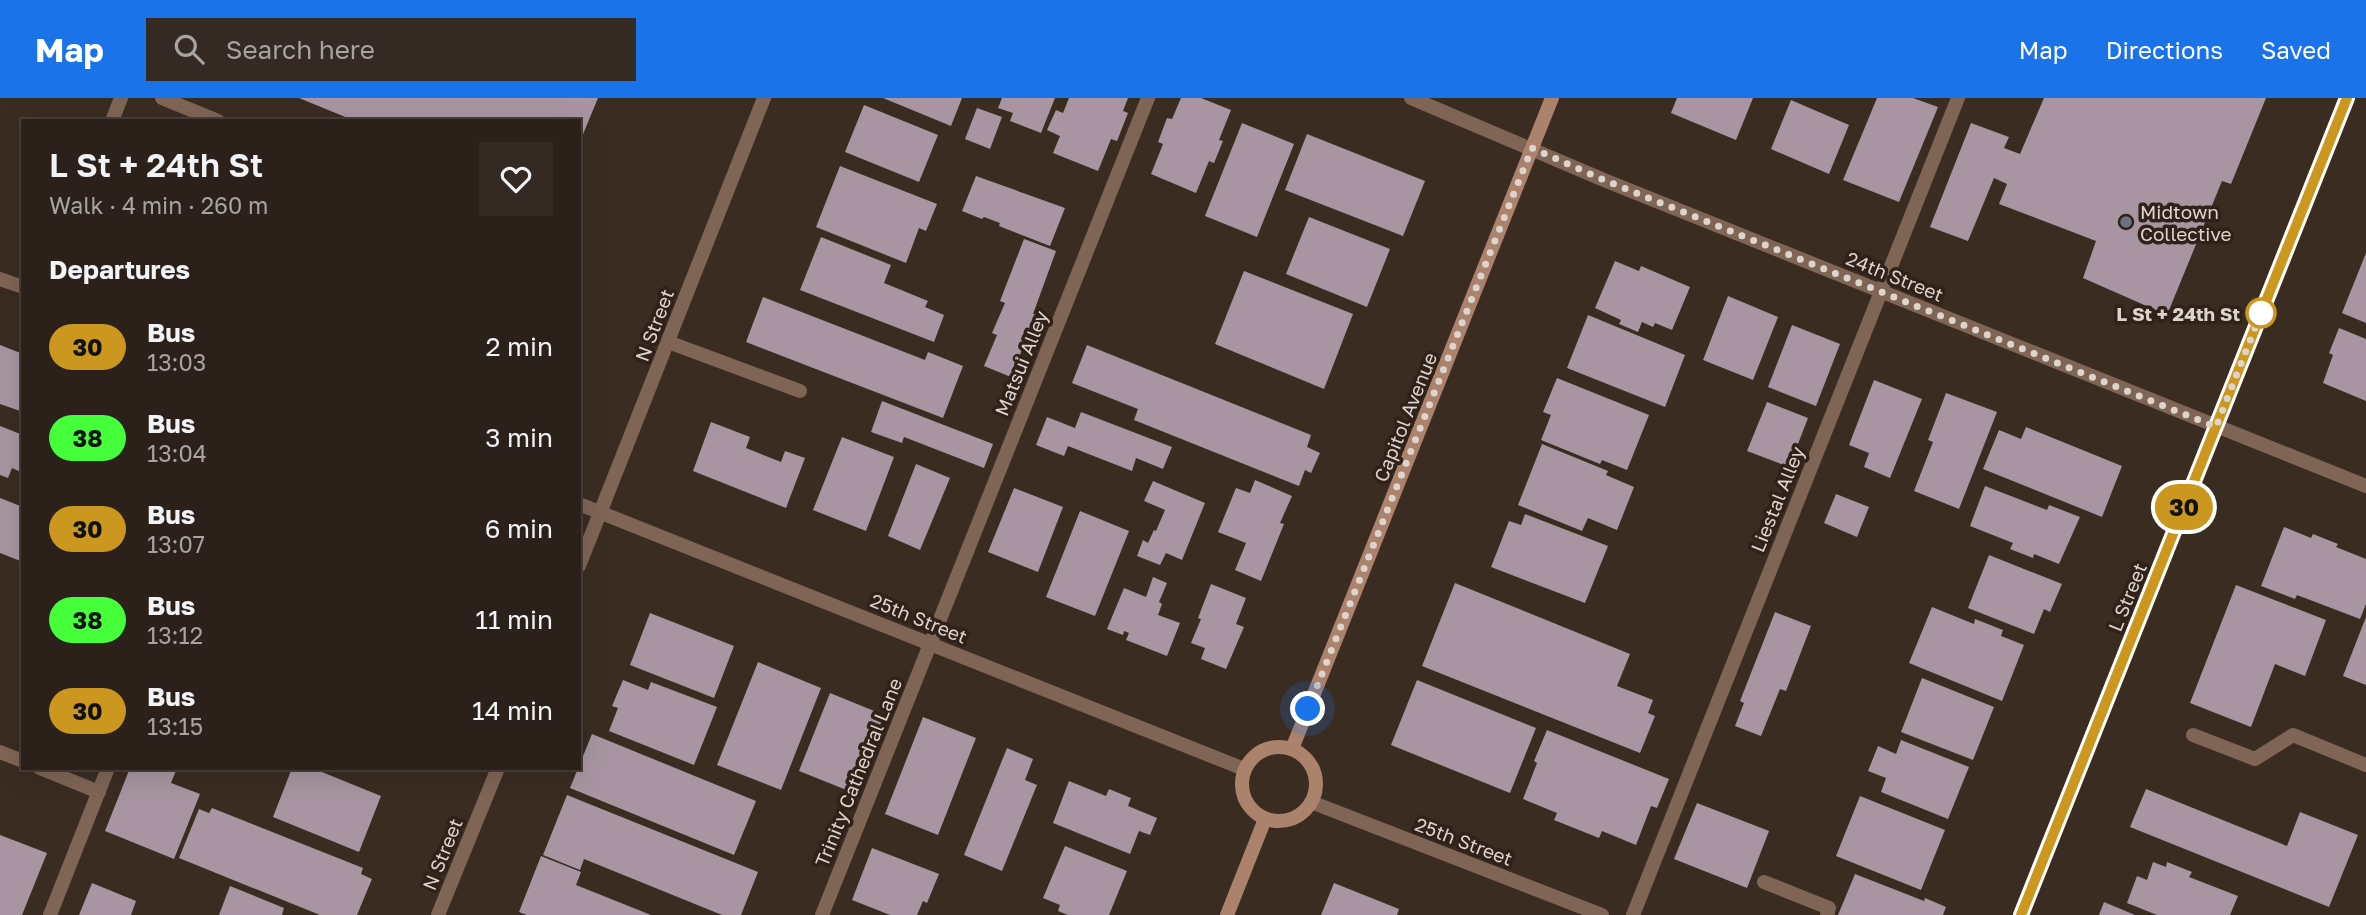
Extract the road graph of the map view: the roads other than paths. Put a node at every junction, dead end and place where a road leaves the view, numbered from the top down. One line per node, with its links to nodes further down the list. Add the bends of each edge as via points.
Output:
1 (120, 98): 9 (street)
2 (162, 98): 10 (street)
3 (764, 98): 15 (street, N Street)
4 (1148, 98): 22 (street, Matsui Alley)
5 (1411, 98): 11 (street, 24th Street)
6 (1552, 98): 11 (street, Capitol Avenue)
7 (1958, 98): 14 (street, Liestal Alley)
8 (2347, 98): 17 (street, L Street)
9 (113, 119)
10 (213, 119)
11 (1532, 148): 14 (street, 24th Street); 24 (street, Capitol Avenue)
12 (0, 279): 13 (street)
13 (21, 286)
14 (1881, 291): 17 (street, 24th Street); 41 (street, Liestal Alley)
15 (668, 342): 16 (street); 20 (street, N Street)
16 (800, 391)
17 (2216, 427): 18 (street, 24th Street); 43 (street, L Street)
18 (2366, 486)
19 (581, 505): 20 (street, 25th Street)
20 (601, 512): 21 (street, N Street); 22 (street, 25th Street)
21 (581, 561)
22 (930, 643): 28 (street, 25th Street); 38 (street, Trinity Cathedral Lane)
23 (2193, 735): 27 (street, via 2255,759 2293,736)
24 (1292, 749): 28 (street, via 1263,749); 33 (street, via 1313,768 1316,779)
25 (0, 752): 26 (street)
26 (21, 760)
27 (2366, 765)
28 (1244, 769): 34 (street, via 1244,797)
29 (45, 770): 32 (street)
30 (107, 770): 32 (street)
31 (497, 770): 37 (street, N Street)
32 (99, 792): 36 (street)
33 (1311, 802): 34 (street, via 1305,811 1286,821); 40 (street, 25th Street)
34 (1265, 819): 39 (street)
35 (1764, 882): 42 (street, via 1829,908)
36 (50, 915)
37 (438, 915)
38 (821, 915)
39 (1227, 915)
40 (1602, 915)
41 (1633, 915)
42 (1827, 915)
43 (2021, 915)

